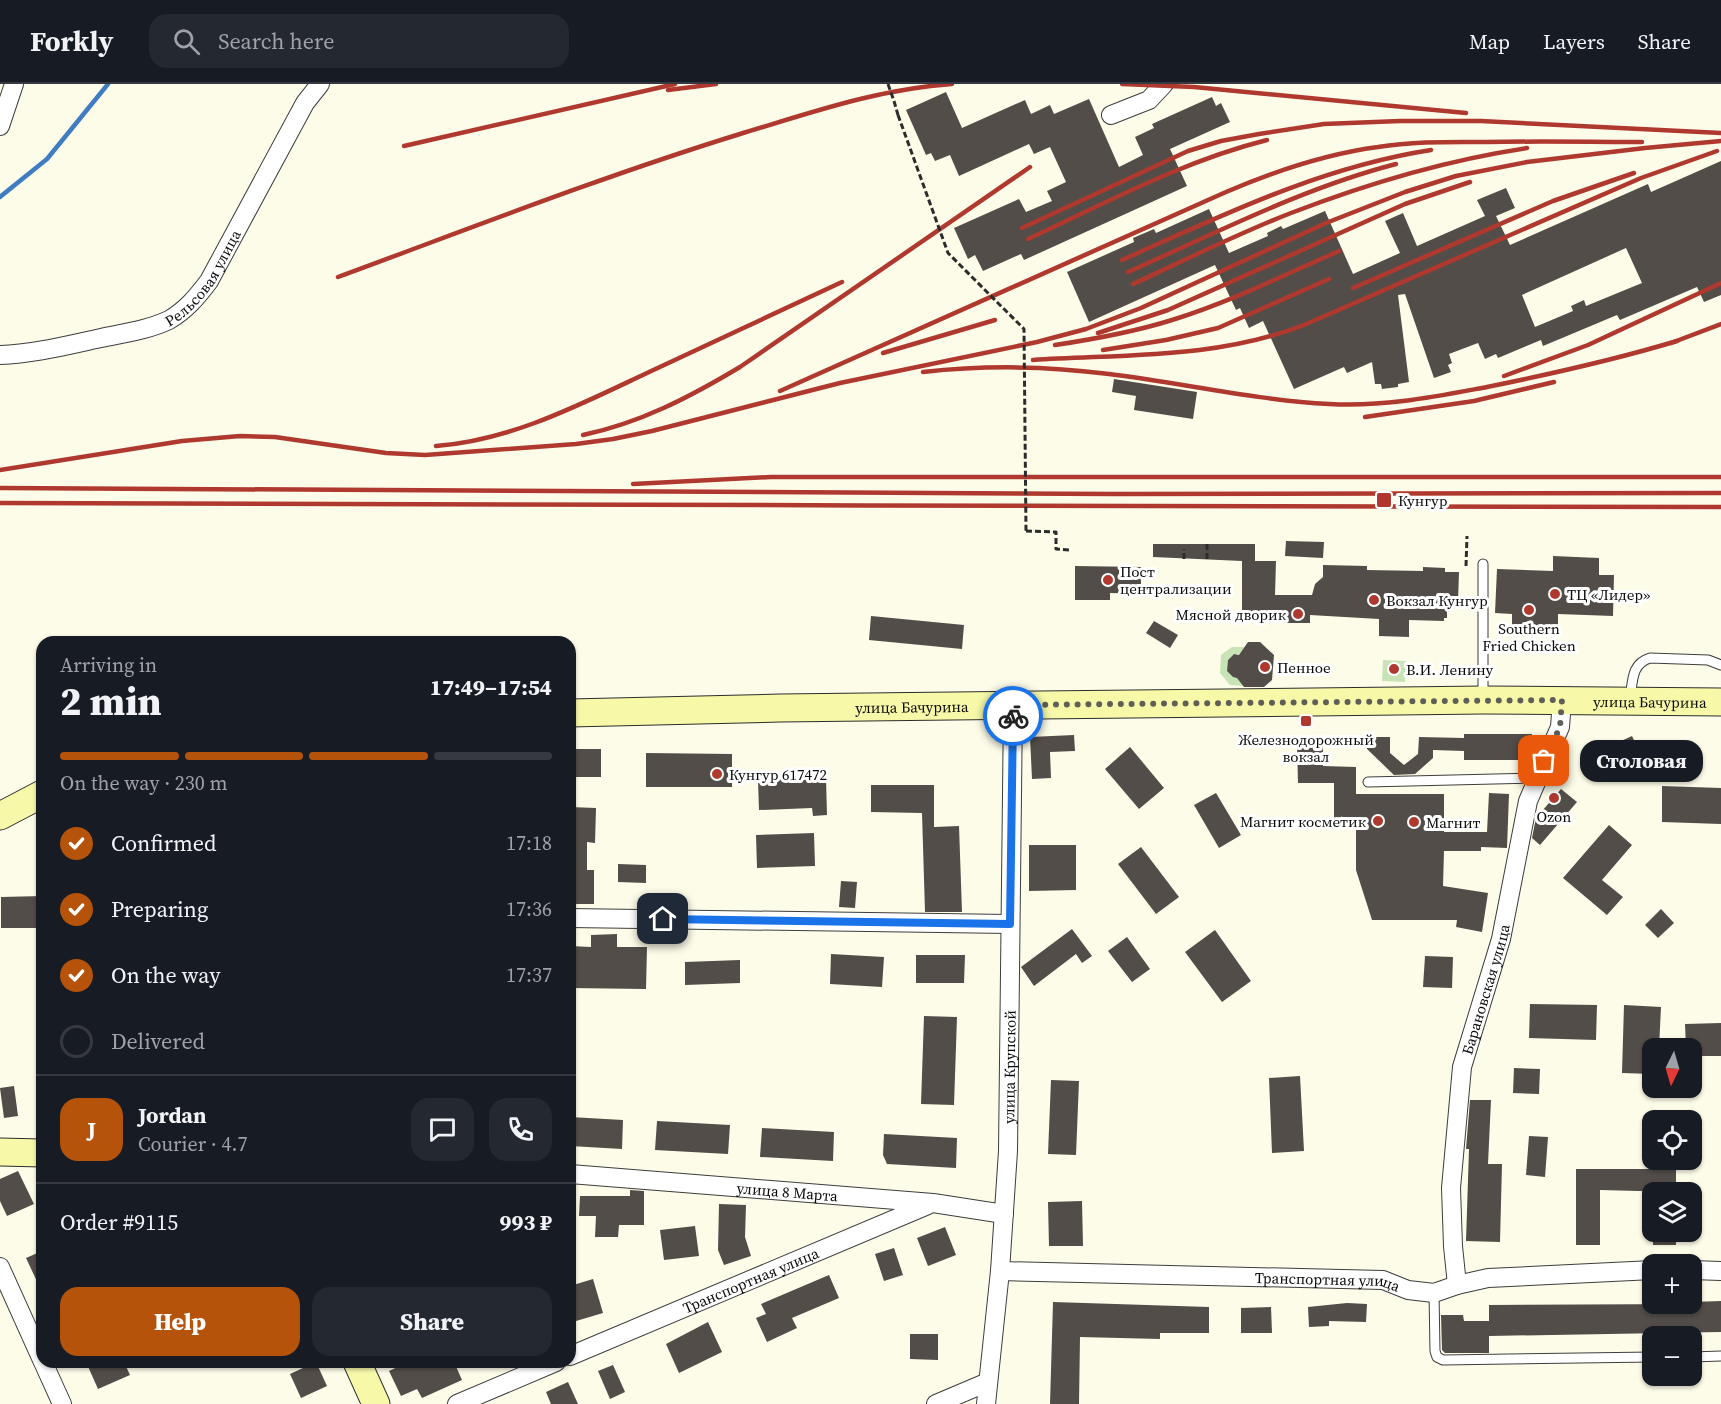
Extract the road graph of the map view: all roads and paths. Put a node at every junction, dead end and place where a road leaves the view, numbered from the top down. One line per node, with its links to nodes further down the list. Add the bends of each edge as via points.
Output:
1 (14, 84): 6 (street)
2 (320, 84): 7 (street, Рельсовая улица, via 305,103 209,281 184,310 148,328 45,350)
3 (888, 84): 11 (path, bridge, via 948,253 1024,329 1026,531 1056,532 1056,549)
4 (1164, 84): 5 (street, via 1149,100)
5 (1111, 116)
6 (0, 126)
7 (0, 354)
8 (1467, 536): 15 (path)
9 (1208, 544): 13 (path)
10 (1184, 549): 12 (path)
11 (1069, 550)
12 (1184, 559)
13 (1207, 559)
14 (1483, 564): 17 (lane)
15 (1466, 566)
16 (1721, 665): 19 (lane, via 1708,660 1641,661 1634,675)
17 (1483, 700): 18 (street, улица Бачурина); 22 (street, улица Бачурина)
18 (1562, 700): 19 (street, улица Бачурина); 23 (street, Барановская улица, via 1560,727)
19 (1630, 701): 20 (street, улица Бачурина)
20 (1721, 702)
21 (576, 713): 22 (street, улица Бачурина, via 780,708)
22 (1013, 718): 28 (street, улица Крупской)
23 (1537, 778): 24 (lane); 39 (street, Барановская улица, via 1524,816 1501,939 1460,1076 1451,1188)
24 (1368, 782)
25 (36, 797): 26 (street)
26 (0, 816)
27 (576, 918): 28 (street)
28 (1010, 924): 33 (street, улица Крупской)
29 (0, 1152): 30 (street)
30 (36, 1153)
31 (576, 1174): 32 (street, улица 8 Марта)
32 (933, 1203): 33 (street, улица 8 Марта); 42 (street, Транспортная улица)
33 (1004, 1214): 35 (street, улица Крупской)
34 (0, 1268): 41 (street)
35 (1000, 1271): 40 (street, Транспортная улица, via 1383,1280 1408,1290); 49 (street, улица Крупской)
36 (1642, 1271): 39 (street, Транспортная улица, via 1488,1278)
37 (1702, 1271): 38 (street)
38 (1721, 1272)
39 (1457, 1285): 40 (street, Транспортная улица)
40 (1434, 1293): 44 (lane, via 1435,1351 1443,1360)
41 (36, 1348)
42 (576, 1353)
43 (1721, 1356): 45 (lane)
44 (1642, 1357)
45 (1702, 1357)
46 (45, 1368): 50 (street)
47 (360, 1368): 51 (street)
48 (542, 1368): 52 (street)
49 (988, 1382): 53 (street); 54 (street, улица Крупской)
50 (62, 1404)
51 (376, 1404)
52 (457, 1404)
53 (936, 1404)
54 (986, 1404)

